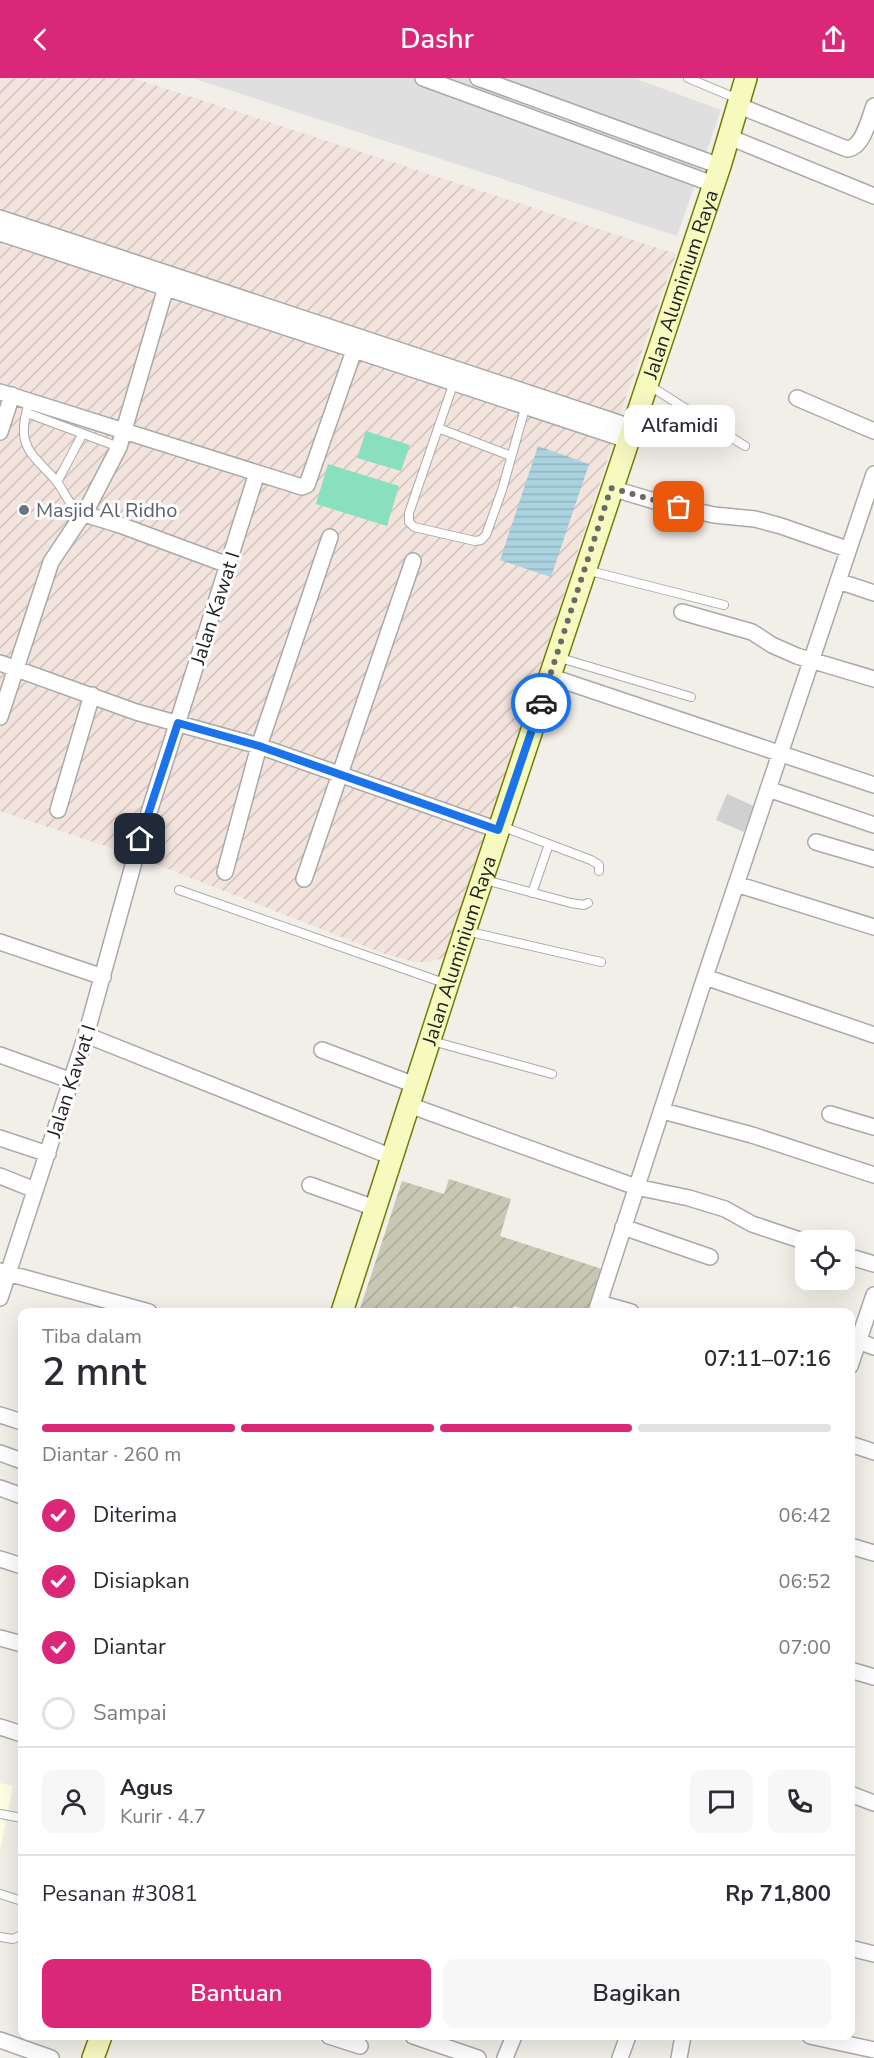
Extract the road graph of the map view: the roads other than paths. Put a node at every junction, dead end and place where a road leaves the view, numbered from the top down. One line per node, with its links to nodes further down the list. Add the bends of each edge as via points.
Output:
1 (423, 78): 9 (street)
2 (478, 78): 7 (street)
3 (688, 78): 5 (lane)
4 (746, 78): 5 (main road, Jalan Aluminium Raya)
5 (738, 102): 6 (street, via 848,149 859,143); 8 (main road, Jalan Aluminium Raya)
6 (874, 106)
7 (635, 135): 9 (street); 10 (street)
8 (729, 137): 10 (main road, Jalan Aluminium Raya); 11 (street)
9 (628, 153): 10 (street)
10 (716, 175): 18 (main road, Jalan Aluminium Raya)
11 (874, 196)
12 (0, 218): 14 (street)
13 (0, 233): 14 (street)
14 (69, 248): 15 (street)
15 (168, 281): 16 (street); 28 (street)
16 (357, 343): 17 (street); 31 (street, via 307,485 297,486)
17 (456, 376): 21 (street); 23 (lane)
18 (646, 384): 26 (main road, Jalan Aluminium Raya); 29 (lane)
19 (6, 393): 22 (street); 25 (street)
20 (797, 398): 24 (street)
21 (527, 400): 26 (street); 30 (lane)
22 (28, 407): 27 (lane); 28 (street); 33 (lane, via 23,430 26,444)
23 (438, 428): 30 (lane); 30 (lane, via 409,513 409,522 414,527 481,540 486,536)
24 (874, 431)
25 (0, 432)
26 (629, 433): 34 (main road, Jalan Aluminium Raya)
27 (82, 435): 28 (lane); 33 (lane)
28 (121, 439): 31 (street); 35 (street)
29 (745, 446)
30 (511, 456)
31 (257, 473): 39 (street, Jalan Kawat I)
32 (873, 481): 37 (street)
33 (57, 482): 35 (lane, via 71,506)
34 (611, 488): 37 (street, via 704,513 755,519); 40 (main road, Jalan Aluminium Raya)
35 (84, 514): 39 (street); 48 (street, via 51,562)
36 (330, 537): 54 (street)
37 (847, 549): 41 (street)
38 (413, 561): 56 (street)
39 (228, 565): 53 (street, Jalan Kawat I)
40 (584, 570): 43 (lane); 47 (main road, Jalan Aluminium Raya)
41 (838, 581): 42 (street); 45 (street)
42 (874, 593)
43 (724, 605)
44 (682, 612): 45 (street, via 752,632 785,651)
45 (812, 659): 49 (street); 55 (street)
46 (0, 663): 48 (street)
47 (553, 667): 51 (lane); 55 (street); 61 (main road, Jalan Aluminium Raya)
48 (16, 668): 50 (street); 52 (street)
49 (874, 679)
50 (92, 694): 53 (street); 59 (street)
51 (691, 697)
52 (0, 717)
53 (178, 723): 54 (street); 77 (street, Jalan Kawat I, via 136,854)
54 (259, 746): 56 (street); 66 (street)
55 (780, 752): 57 (street); 58 (street)
56 (340, 774): 61 (street); 67 (street)
57 (874, 785)
58 (768, 789): 60 (street); 69 (street)
59 (58, 810)
60 (874, 825)
61 (499, 828): 63 (lane); 68 (main road, Jalan Aluminium Raya)
62 (816, 842): 64 (street)
63 (549, 844): 65 (lane, via 597,863); 71 (lane)
64 (874, 859)
65 (599, 871)
66 (225, 872)
67 (304, 879)
68 (482, 880): 71 (lane); 74 (main road, Jalan Aluminium Raya)
69 (736, 885): 73 (street); 78 (street)
70 (179, 890): 79 (lane)
71 (532, 893): 72 (lane)
72 (588, 903)
73 (874, 927)
74 (465, 931): 76 (lane); 79 (main road, Jalan Aluminium Raya)
75 (0, 942): 77 (street)
76 (601, 962)
77 (103, 977): 80 (street, Jalan Kawat I)
78 (705, 977): 81 (street); 88 (street)
79 (448, 984): 82 (main road, Jalan Aluminium Raya)
80 (86, 1035): 86 (street, Jalan Kawat I); 93 (street)
81 (874, 1035)
82 (429, 1040): 85 (lane); 87 (main road, Jalan Aluminium Raya)
83 (322, 1050): 87 (street)
84 (0, 1055): 86 (street)
85 (552, 1074)
86 (72, 1081): 92 (street, Jalan Kawat I)
87 (412, 1095): 93 (main road, Jalan Aluminium Raya); 97 (street)
88 (663, 1111): 94 (street); 97 (street)
89 (830, 1114): 90 (street)
90 (874, 1127)
91 (0, 1138): 92 (street)
92 (48, 1154): 98 (street, Jalan Kawat I)
93 (392, 1157): 99 (main road, Jalan Aluminium Raya)
94 (874, 1175)
95 (0, 1176): 98 (street)
96 (310, 1185): 99 (street)
97 (636, 1187): 100 (street); 101 (street, via 725,1209 752,1224)
98 (35, 1190): 105 (street, Jalan Kawat I)
99 (375, 1208): 109 (main road, Jalan Aluminium Raya)
100 (623, 1227): 102 (street); 110 (street)
101 (795, 1238)
102 (710, 1257)
103 (855, 1258): 104 (street)
104 (874, 1264)
105 (4, 1272): 107 (street, Jalan Kawat I); 108 (street)
106 (874, 1295): 111 (street)
107 (0, 1298)
108 (134, 1308)
109 (343, 1308)
110 (597, 1308)
111 (858, 1341): 112 (street); 113 (street)
112 (874, 1347)
113 (855, 1350)
114 (0, 1415): 115 (street)
115 (18, 1421)
116 (855, 1446): 117 (street)
117 (874, 1452)
118 (0, 1454): 119 (street)
119 (18, 1460)
120 (0, 1488): 121 (street)
121 (18, 1495)
122 (855, 1547): 123 (street)
123 (874, 1553)
124 (0, 1559): 125 (street)
125 (18, 1565)
126 (0, 1638): 127 (street)
127 (18, 1643)
128 (855, 1671): 129 (street)
129 (874, 1677)
130 (0, 1727): 131 (street)
131 (18, 1733)
132 (855, 1796): 133 (street)
133 (874, 1803)
134 (0, 1814): 135 (lane)
135 (18, 1817)
136 (0, 1894): 137 (lane)
137 (18, 1900)
138 (0, 1937): 139 (lane)
139 (18, 1937)
140 (855, 1949): 141 (street)
141 (874, 1954)
142 (0, 2040): 152 (street)
143 (100, 2040): 153 (main road)
144 (341, 2040): 150 (street)
145 (425, 2040): 154 (street)
146 (513, 2040): 155 (street)
147 (627, 2040): 156 (street)
148 (682, 2040): 157 (street)
149 (828, 2040): 151 (street)
150 (360, 2047)
151 (874, 2050)
152 (51, 2058)
153 (93, 2058)
154 (478, 2058)
155 (506, 2058)
156 (620, 2058)
157 (679, 2058)

